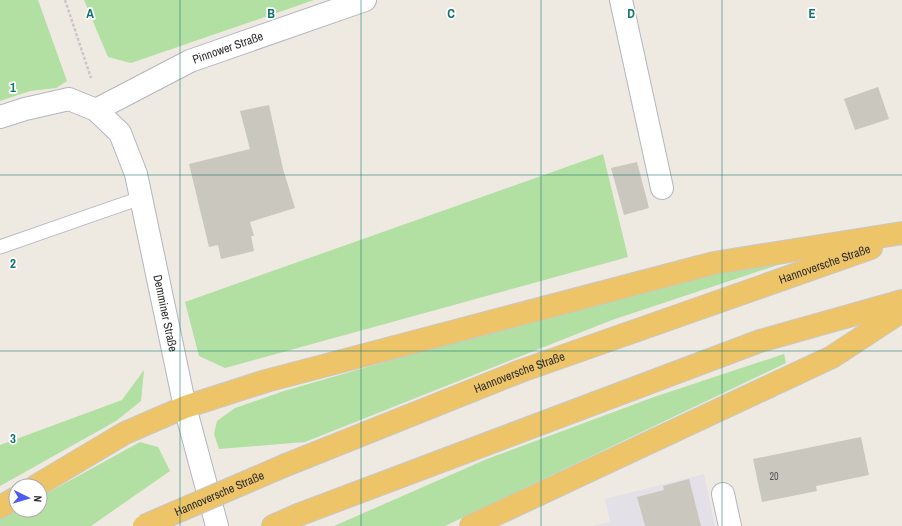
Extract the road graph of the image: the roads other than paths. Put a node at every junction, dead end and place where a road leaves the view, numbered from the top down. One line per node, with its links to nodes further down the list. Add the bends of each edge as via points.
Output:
1 (365, 0): 3 (street, Pinnower Straße, via 190,61)
2 (621, 0): 5 (street)
3 (96, 110): 4 (street, Demminer Straße, via 69,99); 6 (street, Demminer Straße, via 120,133 136,174)
4 (0, 117)
5 (662, 188)
6 (141, 198): 9 (lane); 12 (street, Demminer Straße)
7 (902, 233): 12 (highway, via 714,263 274,379)
8 (902, 237): 15 (highway, Hannoversche Straße, bridge, via 521,370 286,465)
9 (0, 247)
10 (902, 301): 17 (highway, via 760,341)
11 (902, 311): 18 (highway, via 832,357)
12 (185, 407): 13 (highway, via 124,433); 16 (street, Demminer Straße)
13 (48, 479)
14 (723, 494): 19 (street)
15 (144, 526)
16 (217, 526)
17 (273, 526)
18 (471, 526)
19 (730, 526)

